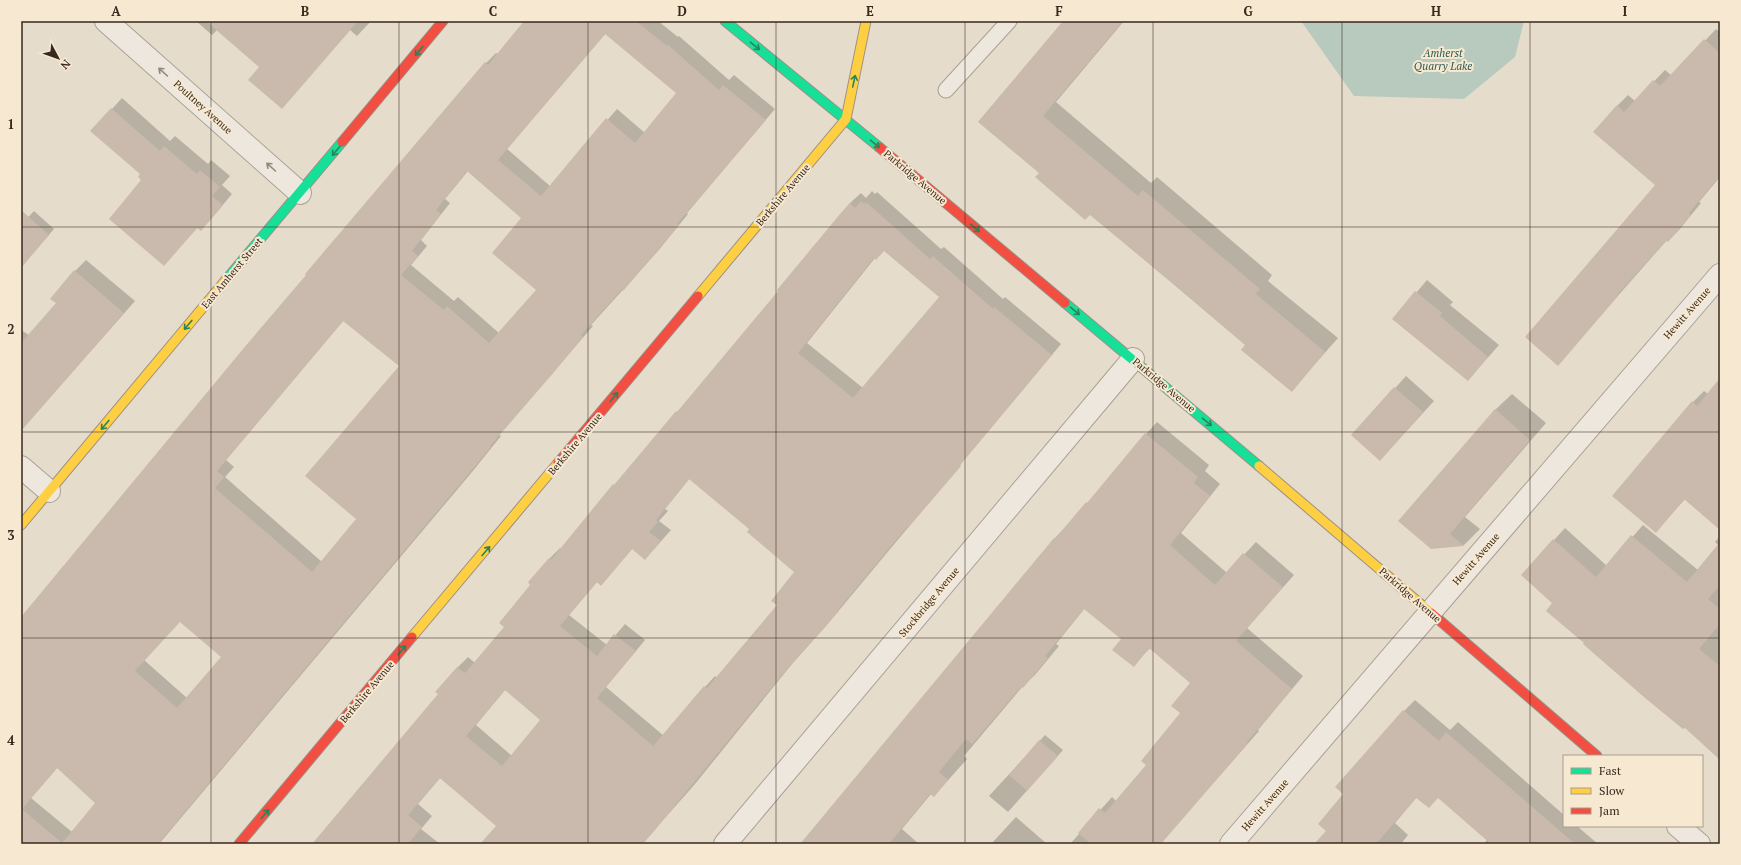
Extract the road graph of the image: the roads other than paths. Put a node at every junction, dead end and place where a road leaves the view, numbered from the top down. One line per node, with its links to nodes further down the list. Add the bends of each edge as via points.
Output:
1 (106, 21): 8 (street, Poultney Avenue, one-way to 1)
2 (444, 21): 8 (street, East Amherst Street, one-way to 8)
3 (725, 21): 7 (street, Parkridge Avenue, one-way to 7)
4 (866, 21): 7 (street, Berkshire Avenue, one-way to 4)
5 (1008, 21): 6 (lane)
6 (946, 90)
7 (846, 119): 10 (street, Parkridge Avenue, one-way to 10); 17 (street, Berkshire Avenue, one-way to 7)
8 (300, 193): 12 (street, East Amherst Street, one-way to 12)
9 (1720, 275): 14 (street, Hewitt Avenue)
10 (1133, 359): 14 (street, Parkridge Avenue, one-way to 14); 18 (street, Stockbridge Avenue)
11 (21, 467): 12 (street)
12 (49, 491): 13 (street, East Amherst Street)
13 (21, 525)
14 (1430, 612): 15 (street, Parkridge Avenue); 19 (street, Hewitt Avenue)
15 (1596, 755)
16 (1679, 827): 20 (street)
17 (239, 844)
18 (725, 844)
19 (1231, 844)
20 (1699, 844)

